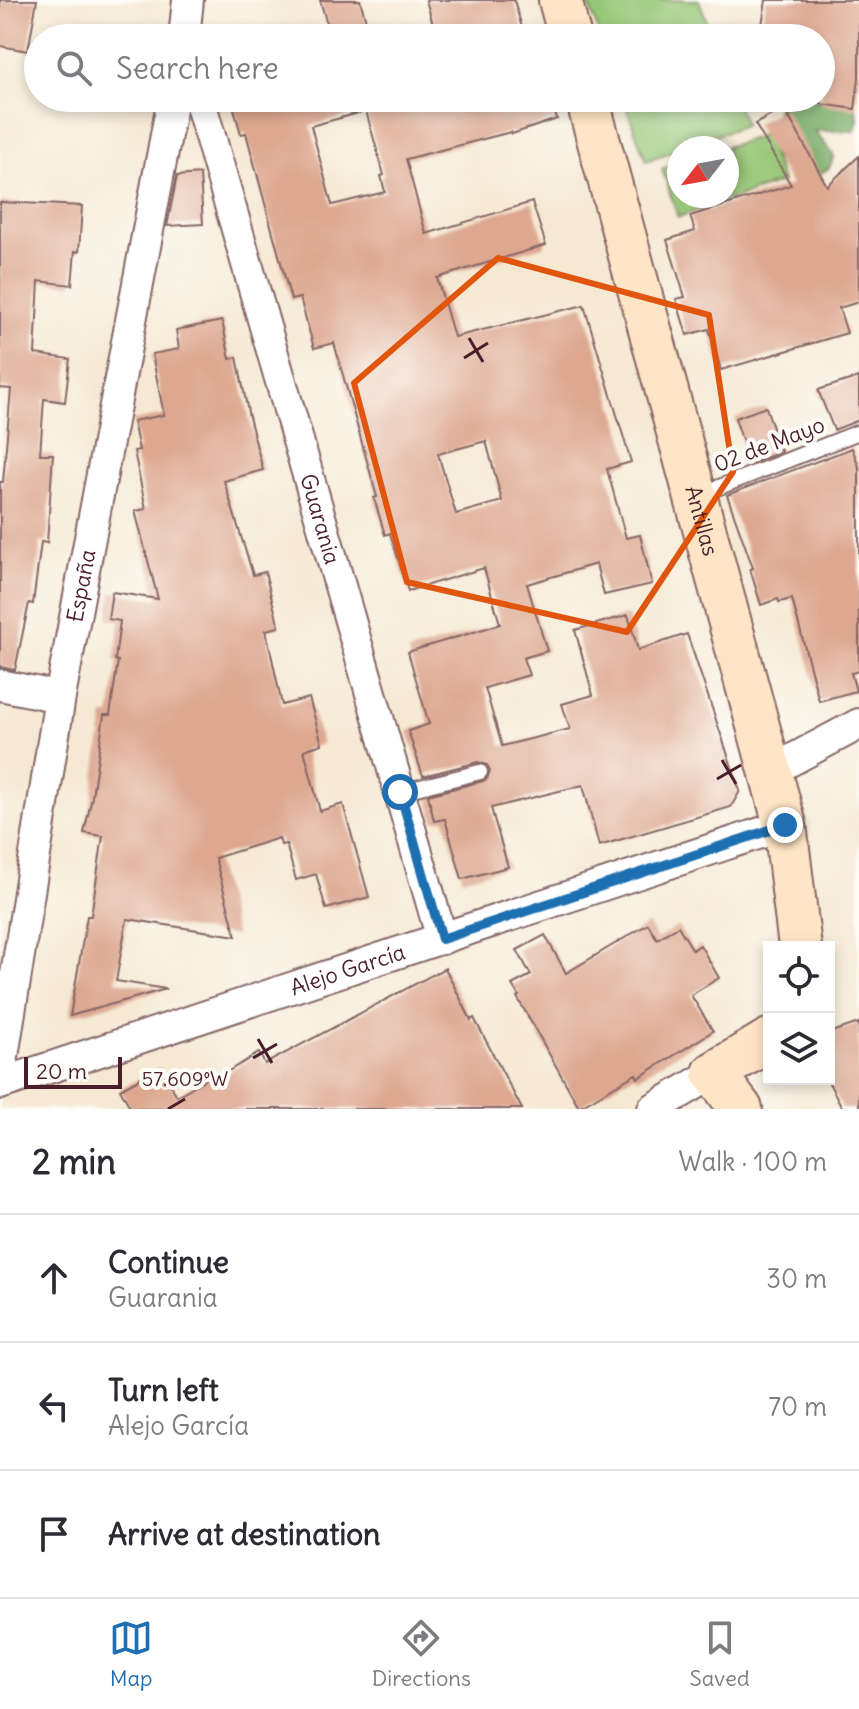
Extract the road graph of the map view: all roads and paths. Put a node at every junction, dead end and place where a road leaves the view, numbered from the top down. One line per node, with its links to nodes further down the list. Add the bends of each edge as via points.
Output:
1 (188, 0): 3 (street)
2 (560, 0): 4 (street)
3 (185, 24)
4 (566, 24)
5 (170, 112): 11 (street, España)
6 (203, 112): 15 (street, Guarania)
7 (591, 112): 9 (street, Antillas)
8 (859, 432): 9 (lane, 02 de Mayo)
9 (695, 496): 14 (street, Antillas)
10 (0, 685): 11 (street)
11 (60, 697): 21 (street, España)
12 (859, 724): 14 (street)
13 (480, 772): 15 (lane)
14 (769, 772): 16 (street, Antillas)
15 (400, 792): 17 (street, Guarania)
16 (785, 825): 17 (street, Alejo García); 18 (street, Antillas)
17 (442, 939): 22 (street, Alejo García)
18 (799, 941)
19 (763, 1044): 20 (street)
20 (714, 1073): 23 (street); 24 (street)
21 (0, 1075)
22 (0, 1084)
23 (653, 1109)
24 (741, 1109)

